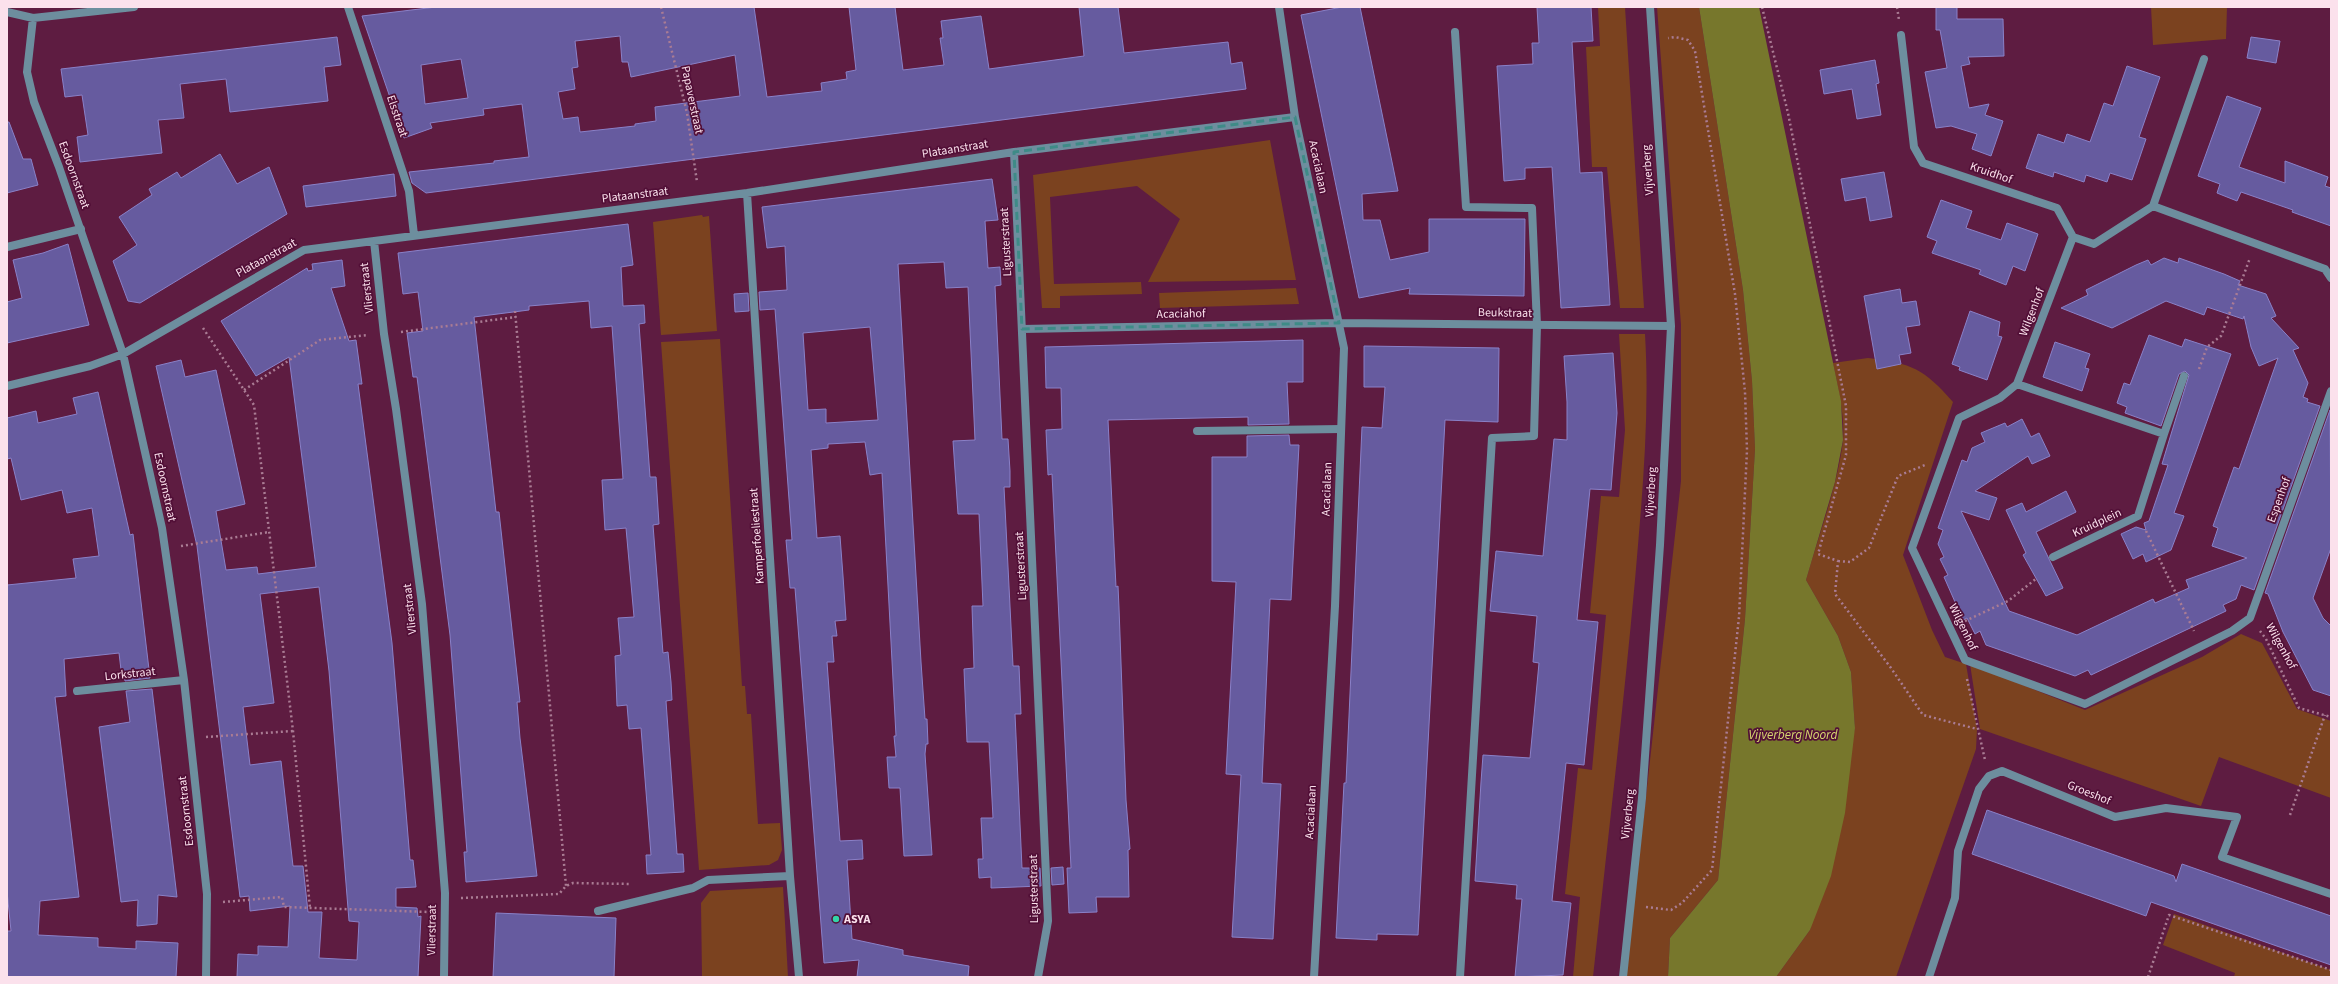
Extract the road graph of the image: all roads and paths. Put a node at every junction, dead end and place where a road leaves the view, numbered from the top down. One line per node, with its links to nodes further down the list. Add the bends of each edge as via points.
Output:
1 (134, 7): 8 (street)
2 (348, 7): 19 (street, Elsstraat, via 409,191)
3 (660, 7): 16 (path, Papaverstraat, via 687,113)
4 (1279, 7): 13 (street, Acacialaan)
5 (1650, 7): 29 (street, Vijverberg)
6 (1762, 7): 44 (path, via 1788,113 1846,406 1846,455 1818,554)
7 (7, 12): 8 (street)
8 (33, 18): 18 (street, Esdoornstraat, via 26,72 34,102)
9 (1455, 32): 28 (street, via 1466,207 1532,208)
10 (1901, 35): 20 (street, Kruidhof, via 1914,147 1923,164 2057,208)
11 (1675, 37): 65 (path, via 1688,40 1695,51 1735,294 1745,392 1747,450 1739,617 1712,870 1682,903 1671,910)
12 (2204, 59): 17 (street)
13 (1295, 117): 14 (street, Plataanstraat); 27 (street, Acacialaan)
14 (1014, 152): 15 (street, Plataanstraat); 30 (street, Ligusterstraat)
15 (747, 193): 16 (street, Plataanstraat); 59 (street, Kamperfoeliestraat)
16 (699, 199): 19 (street, Plataanstraat)
17 (2153, 206): 20 (street, via 2094,244); 22 (street)
18 (81, 229): 23 (street); 31 (street, Esdoornstraat)
19 (414, 235): 21 (street, Plataanstraat)
20 (2072, 237): 33 (street, Wilgenhof)
21 (374, 240): 26 (street, Plataanstraat, via 304,250); 63 (street, Vlierstraat, via 384,334 422,604)
22 (2256, 242): 24 (street, via 2325,269); 32 (path, via 2221,336 2207,347 2196,377)
23 (7, 247)
24 (2331, 278)
25 (515, 311): 61 (path)
26 (192, 312): 31 (street, Plataanstraat); 41 (path, via 254,405)
27 (1339, 323): 28 (street, Beukstraat); 30 (street, Acaciahof); 36 (street, Acacialaan, via 1344,348)
28 (1537, 325): 29 (street, Beukstraat); 75 (street, via 1534,436 1492,438)
29 (1671, 326): 76 (street, Vijverberg, via 1660,545 1643,790)
30 (1022, 329): 73 (street, Ligusterstraat, via 1048,922)
31 (123, 354): 34 (street, Plataanstraat, via 90,366); 42 (street, Esdoornstraat)
32 (2184, 376): 38 (street, Kruidplein)
33 (2017, 384): 38 (street); 39 (street, Wilgenhof, via 2000,398 1959,418)
34 (7, 386)
35 (2331, 391): 46 (street, Espenhof)
36 (1341, 429): 37 (street); 74 (street, Acacialaan, via 1335,606)
37 (1197, 431)
38 (2164, 434): 40 (street, Kruidplein)
39 (1944, 457): 44 (path, via 1898,476 1869,548 1850,562); 47 (street, Wilgenhof, via 1912,548)
40 (2138, 516): 43 (street, Kruidplein); 48 (path)
41 (269, 532): 42 (path); 55 (path)
42 (165, 548): 50 (street, Esdoornstraat)
43 (2053, 557)
44 (1838, 561): 54 (path, via 1835,594 1923,715)
45 (2037, 578): 47 (path, via 2008,601)
46 (2250, 618): 48 (street, Wilgenhof, via 2232,631); 52 (path, Wilgenhof, via 2266,639 2299,708)
47 (1950, 628): 49 (street, Wilgenhof)
48 (2202, 646): 49 (street, Wilgenhof, via 2085,704)
49 (1965, 660): 54 (path)
50 (184, 680): 51 (street, Lorkstraat); 56 (street, Esdoornstraat)
51 (77, 691)
52 (2325, 715): 53 (path, Wilgenhof); 58 (path)
53 (2331, 716)
54 (1977, 729): 57 (path)
55 (293, 731): 56 (path); 66 (path)
56 (190, 738): 64 (street, Esdoornstraat)
57 (1989, 776): 62 (street, Groeshof, via 2002,771 2115,817 2166,808 2237,817 2222,858); 77 (street, via 1979,789 1958,851 1955,898)
58 (2290, 815)
59 (790, 876): 67 (street, via 708,880 693,888); 72 (street, Kamperfoeliestraat)
60 (638, 885): 61 (path, via 573,883)
61 (566, 886): 63 (path, via 559,894)
62 (2331, 894)
63 (445, 899): 68 (street, Vlierstraat)
64 (207, 903): 66 (path, via 282,897 284,907); 70 (street, Esdoornstraat)
65 (1643, 907)
66 (310, 908): 68 (path)
67 (598, 911)
68 (444, 912): 71 (street, Vlierstraat)
69 (2331, 970): 78 (path, via 2169,915)
70 (206, 977)
71 (444, 977)
72 (799, 977)
73 (1038, 977)
74 (1314, 977)
75 (1460, 977)
76 (1623, 977)
77 (1929, 977)
78 (2148, 977)

